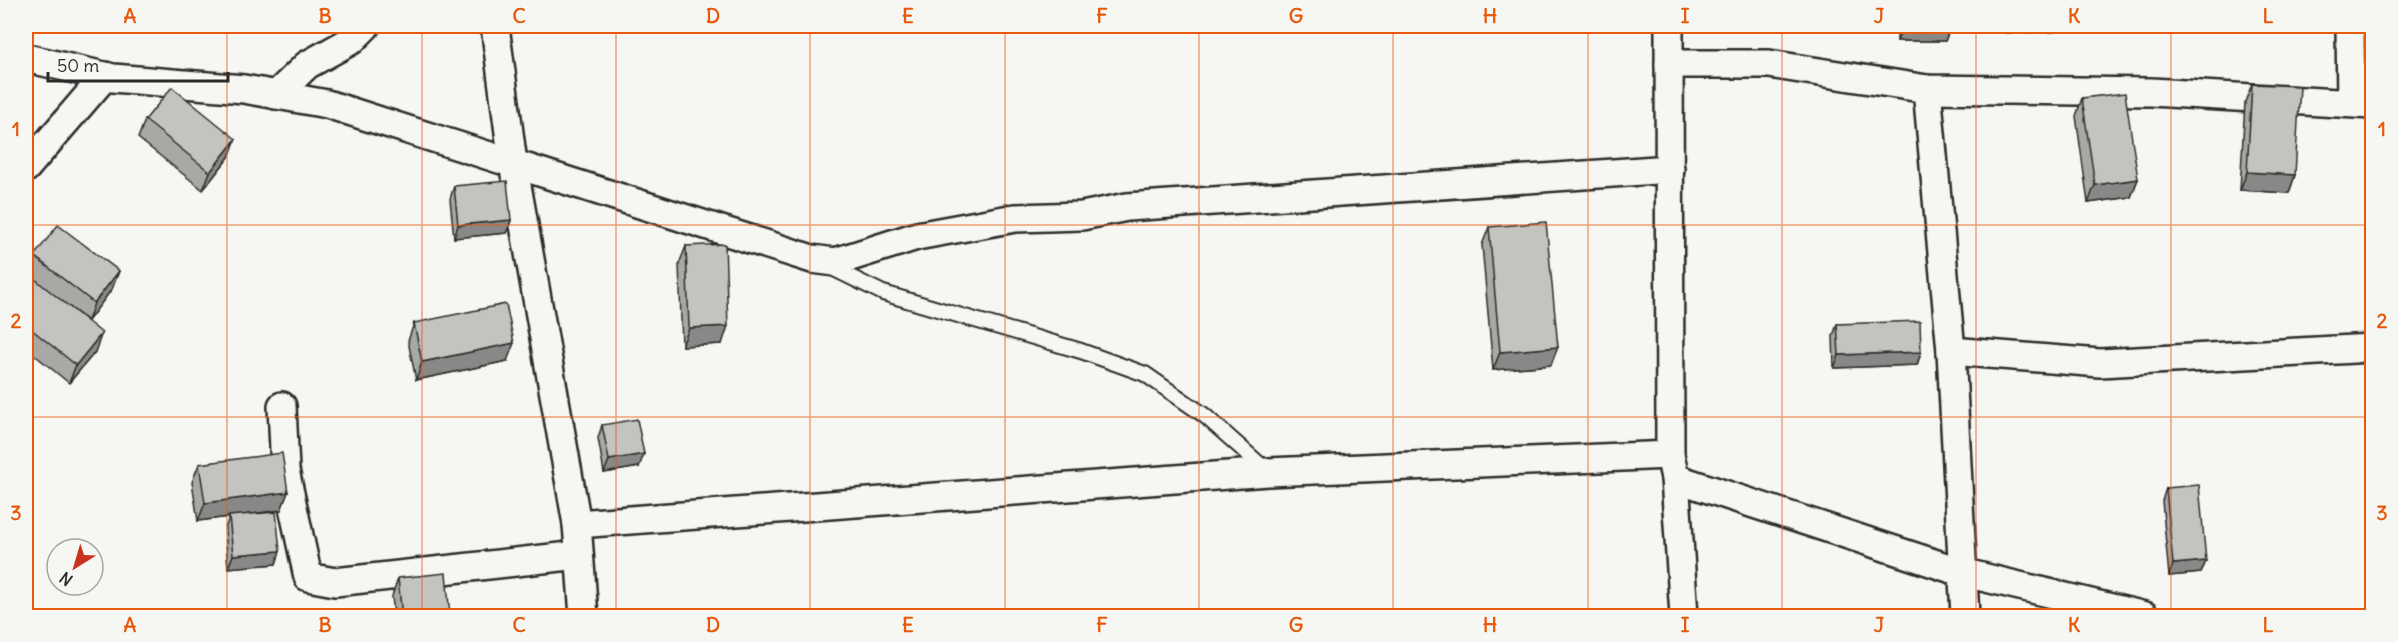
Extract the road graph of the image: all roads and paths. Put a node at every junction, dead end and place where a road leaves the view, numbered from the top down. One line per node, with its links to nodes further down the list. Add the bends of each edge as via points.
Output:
1 (366, 26): 9 (street, via 352,40 307,64)
2 (495, 26): 12 (street)
3 (1669, 26): 6 (street)
4 (2350, 26): 10 (street)
5 (26, 58): 7 (street)
6 (1669, 64): 8 (street, via 1769,64); 14 (street)
7 (105, 76): 9 (street); 11 (street)
8 (1927, 89): 10 (street, via 2151,92); 17 (street)
9 (276, 95): 12 (street, via 327,104)
10 (2362, 103)
11 (35, 145): 13 (street)
12 (513, 163): 15 (street); 21 (street)
13 (26, 168)
14 (1670, 169): 15 (street, via 1127,207 1082,216 1015,218 917,236 835,262); 19 (street)
15 (813, 259): 20 (lane, via 883,293 1081,351 1145,374 1204,415)
16 (2373, 348): 17 (street, via 2100,363)
17 (1952, 351): 23 (street)
18 (282, 406): 22 (street, via 285,470 308,577 345,582)
19 (1672, 466): 20 (street); 23 (street); 25 (street)
20 (1268, 472): 21 (street)
21 (577, 524): 22 (street)
22 (579, 555): 24 (street)
23 (1961, 572): 26 (street); 27 (street)
24 (584, 616)
25 (1684, 616)
26 (1965, 616)
27 (2145, 616)

